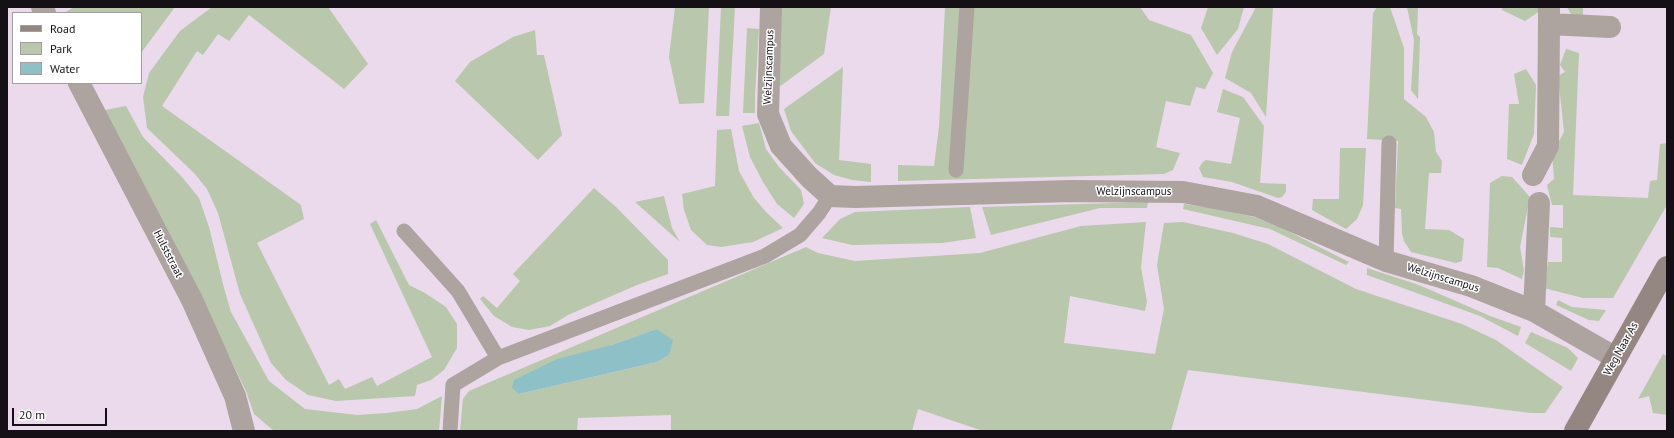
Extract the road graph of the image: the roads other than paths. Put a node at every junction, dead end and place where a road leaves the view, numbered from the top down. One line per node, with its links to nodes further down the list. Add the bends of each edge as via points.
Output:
1 (771, 7): 9 (street, Welzijnscampus, via 768,114 781,146)
2 (967, 7): 7 (lane)
3 (1549, 16): 4 (street); 8 (street, via 1548,146)
4 (1610, 27)
5 (81, 84): 17 (street, Hulststraat, via 192,300 235,396)
6 (1389, 143): 12 (lane)
7 (956, 170)
8 (1533, 175)
9 (830, 196): 12 (street, Welzijnscampus, via 1071,191 1183,192 1257,206); 15 (lane, via 800,235 765,256)
10 (1539, 203): 14 (street)
11 (404, 231): 15 (lane, via 458,291)
12 (1386, 261): 14 (street, Welzijnscampus, via 1471,286)
13 (1667, 267): 16 (main road, Weg Naar As)
14 (1534, 311): 16 (street, Welzijnscampus)
15 (498, 358): 18 (lane, via 452,385)
16 (1616, 358): 19 (main road, Weg Naar As)
17 (244, 431)
18 (450, 431)
19 (1575, 431)

